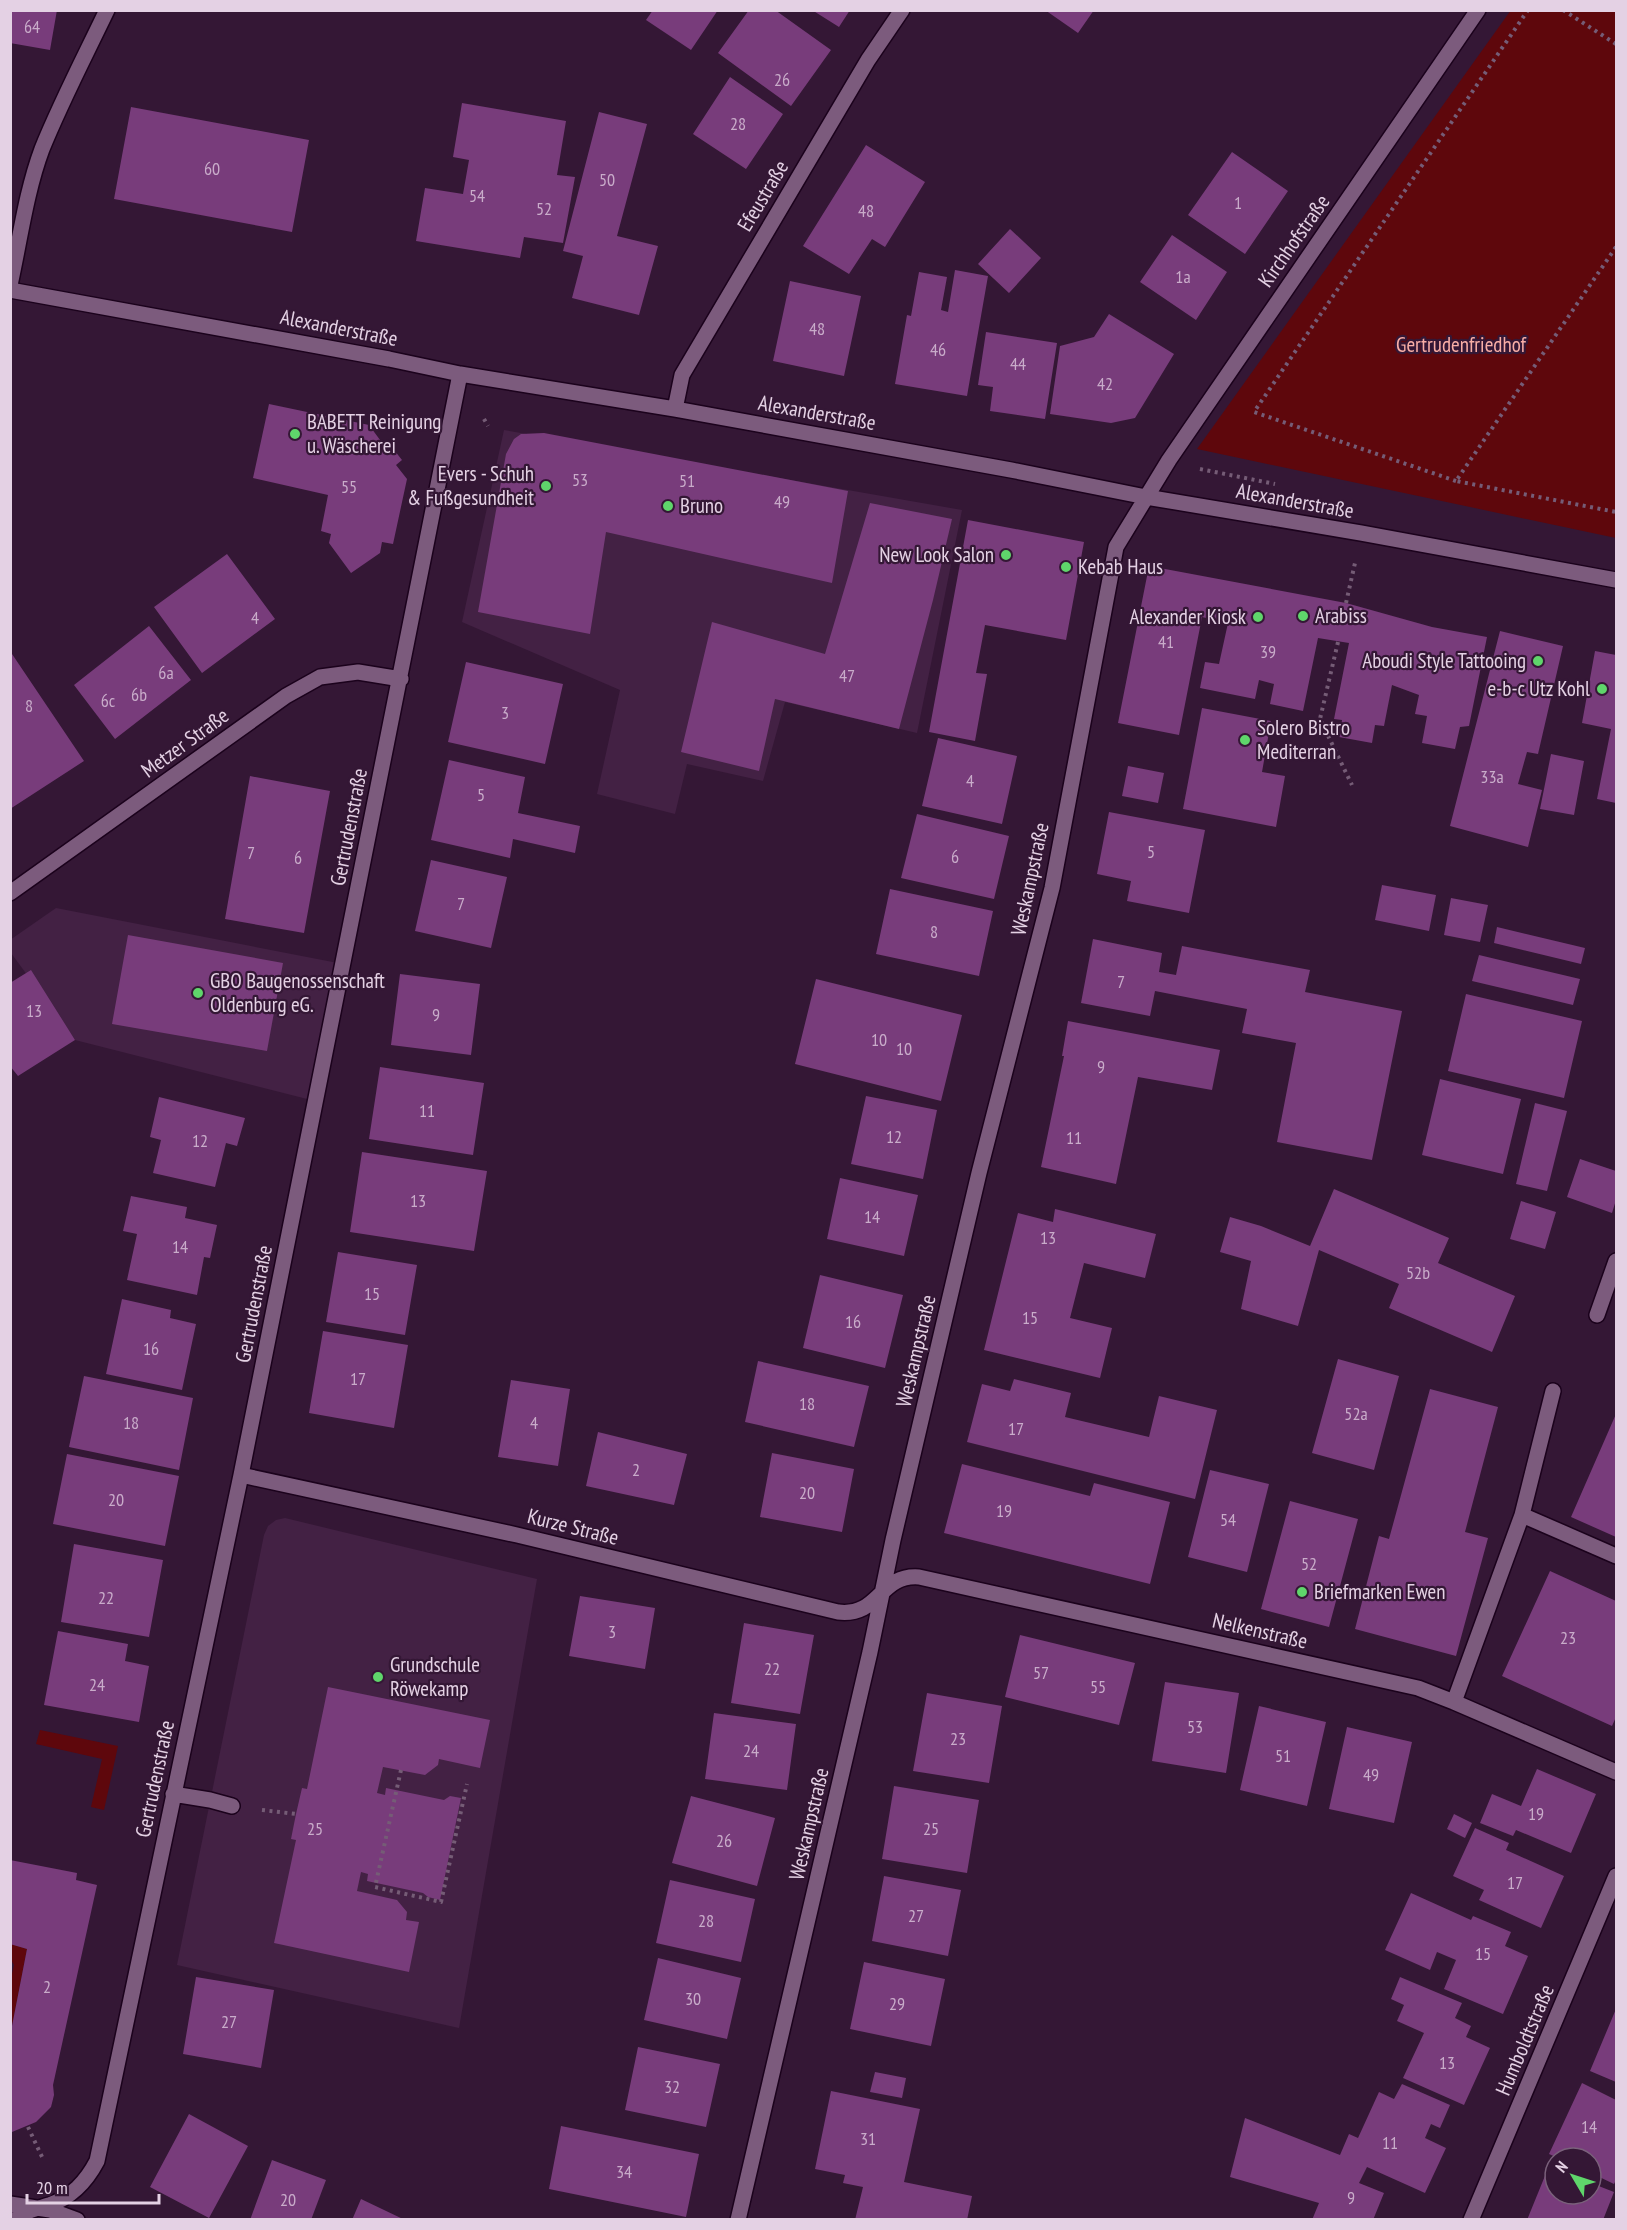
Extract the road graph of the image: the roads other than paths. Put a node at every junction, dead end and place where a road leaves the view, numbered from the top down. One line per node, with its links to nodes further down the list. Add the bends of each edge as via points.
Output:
1 (107, 10): 4 (street, via 42,151)
2 (902, 10): 7 (street, Efeustraße, via 868,60 682,375)
3 (1478, 10): 8 (street, Kirchhofstraße)
4 (10, 285)
5 (10, 290): 6 (street, Alexanderstraße)
6 (460, 374): 7 (street, Alexanderstraße); 10 (street, Gertrudenstraße)
7 (675, 409): 8 (street, Alexanderstraße)
8 (1146, 497): 9 (street, Alexanderstraße); 18 (street, Weskampstraße, via 1116,547 1052,888 979,1173)
9 (1617, 580)
10 (401, 679): 11 (street, Metzer Straße, via 358,672 320,677 303,686); 15 (street, Gertrudenstraße)
11 (10, 893)
12 (1617, 1261): 13 (street)
13 (1597, 1315)
14 (1553, 1391): 16 (street)
15 (241, 1475): 18 (street, Kurze Straße, via 517,1535 838,1612 863,1610); 21 (street, Gertrudenstraße)
16 (1522, 1515): 17 (street); 19 (street)
17 (1617, 1556)
18 (885, 1588): 19 (street, Nelkenstraße, via 895,1580 920,1577 1371,1677); 28 (street, Weskampstraße)
19 (1454, 1702): 20 (street, Nelkenstraße)
20 (1617, 1772)
21 (173, 1794): 22 (street); 25 (street, Gertrudenstraße, via 97,2161 72,2193)
22 (232, 1806)
23 (1617, 1876): 29 (street, Humboldtstraße)
24 (10, 2204): 25 (street)
25 (36, 2208): 26 (street, Gertrudenstraße); 27 (street)
26 (14, 2220)
27 (77, 2220)
28 (738, 2220)
29 (1471, 2220)

